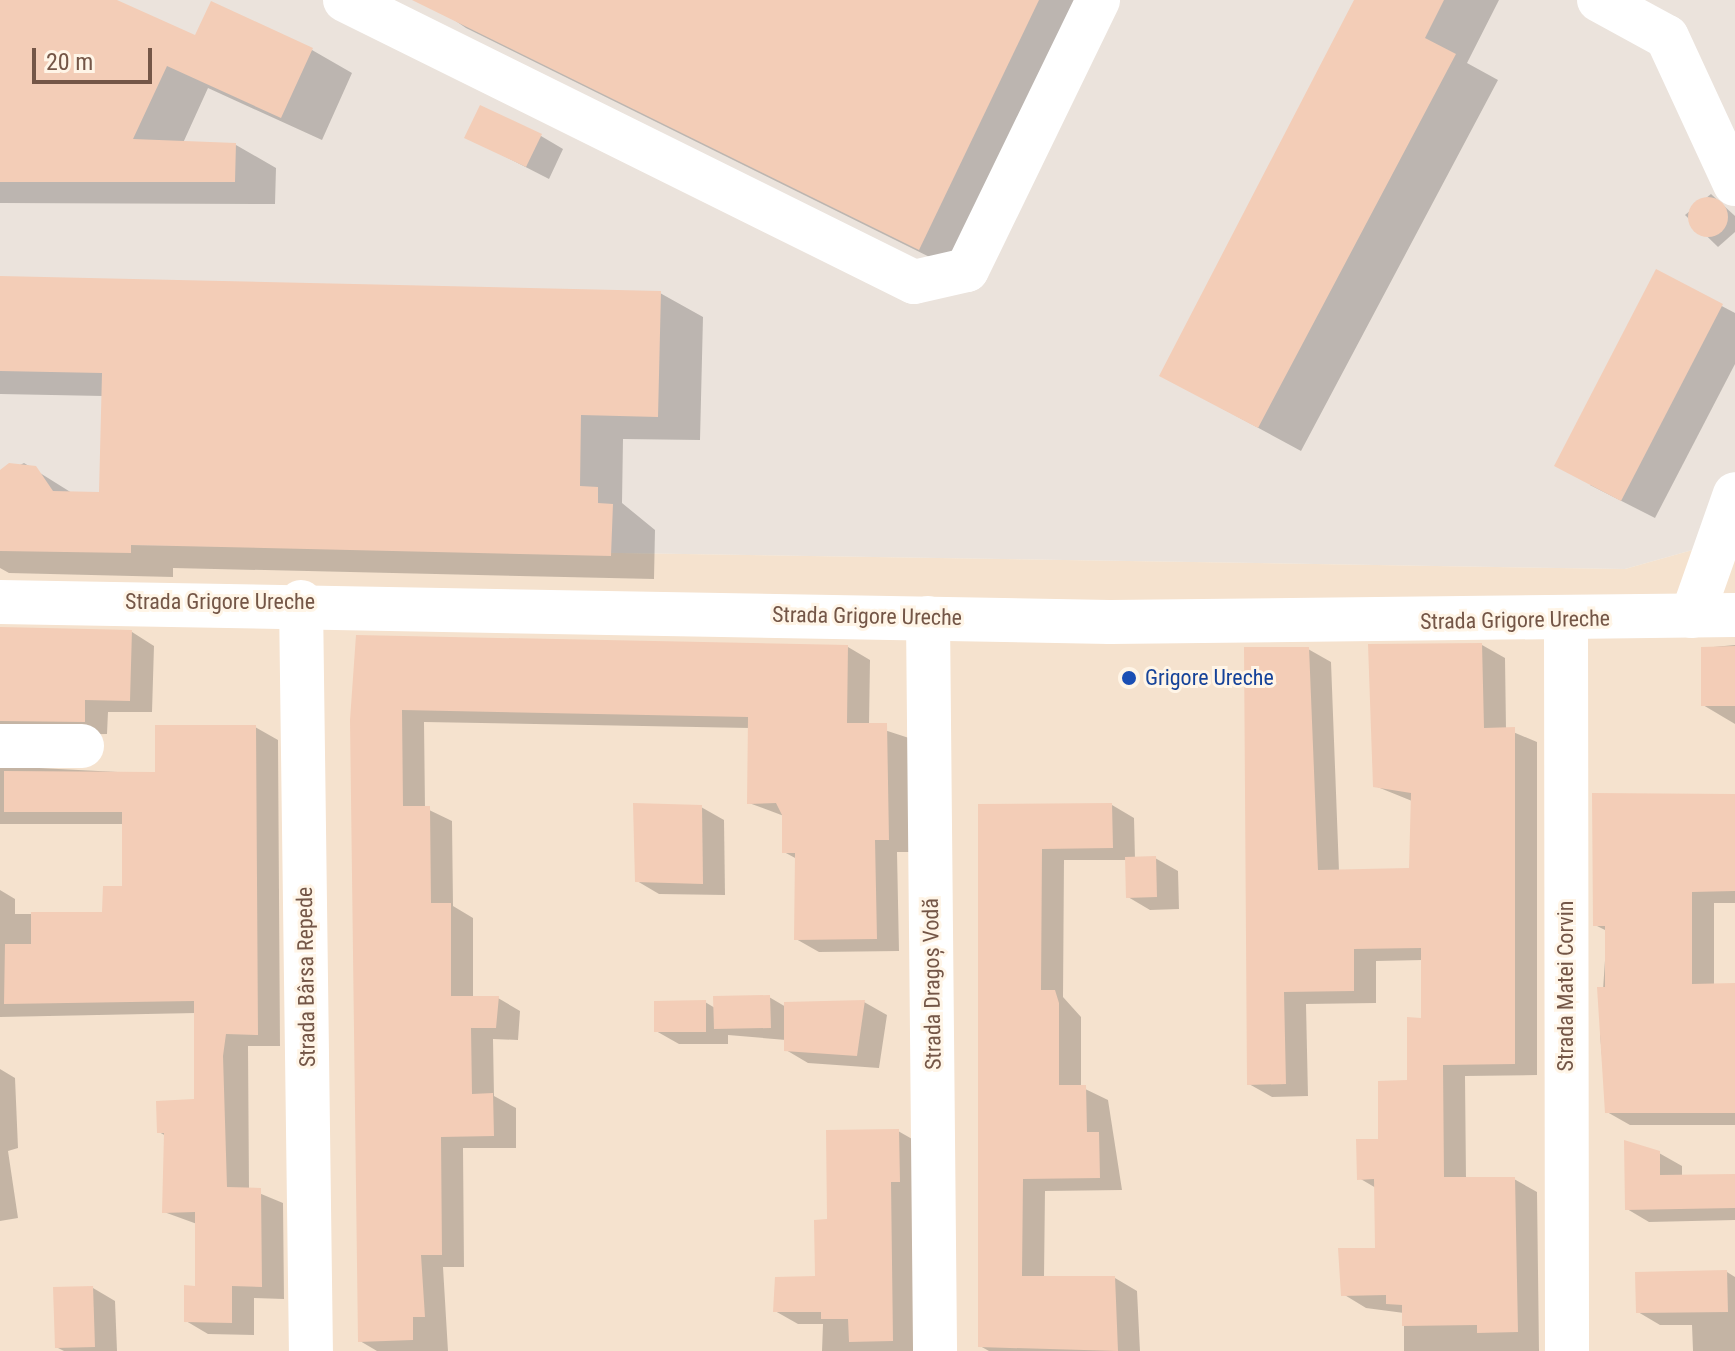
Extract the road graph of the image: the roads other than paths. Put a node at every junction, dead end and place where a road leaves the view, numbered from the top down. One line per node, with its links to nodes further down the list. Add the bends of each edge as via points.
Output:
1 (345, 0): 2 (street, via 914,282 967,270)
2 (1098, 0)
3 (1599, 0): 4 (street, via 1667,37)
4 (1735, 184)
5 (1735, 494): 9 (street)
6 (0, 602): 7 (street, Strada Grigore Ureche)
7 (301, 602): 10 (street, Strada Grigore Ureche); 14 (street, Strada Bârsa Repede)
8 (1735, 615): 9 (street, Strada Grigore Ureche)
9 (1692, 616): 11 (street, Strada Grigore Ureche)
10 (928, 618): 11 (street, Strada Grigore Ureche); 15 (street, Strada Dragoș Vodă)
11 (1566, 621): 16 (street, Strada Matei Corvin)
12 (0, 746): 13 (street)
13 (82, 746)
14 (311, 1351)
15 (935, 1351)
16 (1567, 1351)

